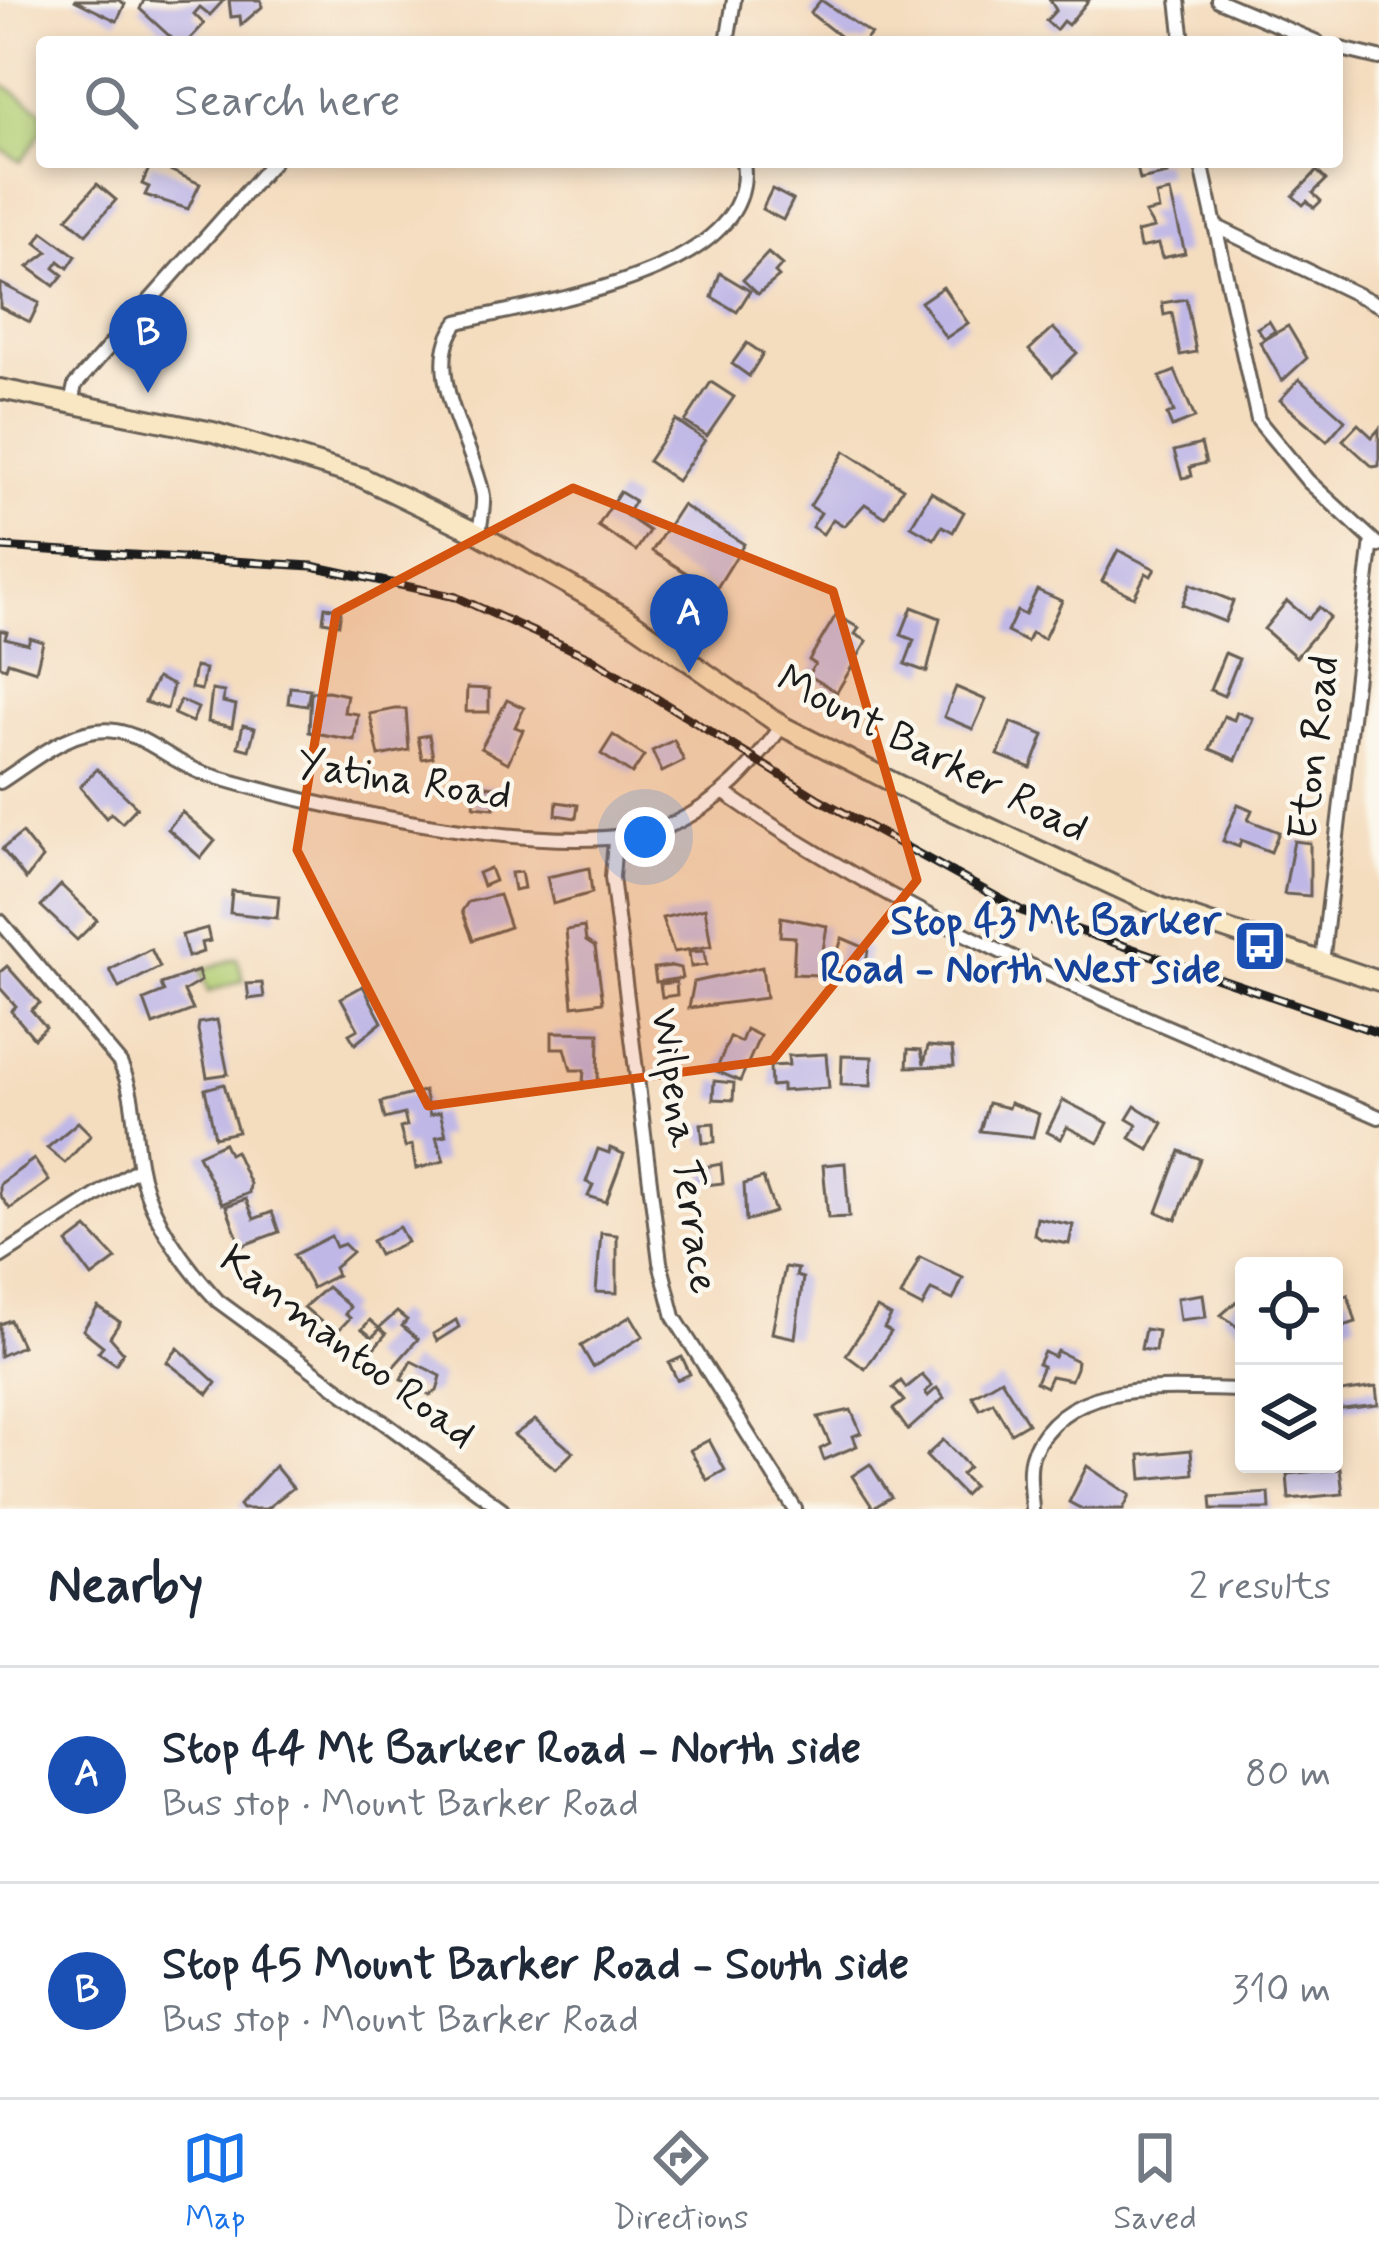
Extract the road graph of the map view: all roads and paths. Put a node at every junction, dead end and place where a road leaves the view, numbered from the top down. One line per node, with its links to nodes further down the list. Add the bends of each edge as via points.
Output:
1 (734, 0): 4 (street)
2 (1178, 0): 5 (street)
3 (1218, 0): 6 (street)
4 (728, 36)
5 (1182, 36)
6 (1303, 36)
7 (1343, 49): 8 (street)
8 (1379, 58)
9 (267, 168): 15 (street, via 75,385)
10 (742, 168): 16 (street, via 738,200 702,247 682,259 458,322 446,337 447,379 483,499)
11 (1202, 168): 12 (street)
12 (1215, 226): 13 (street); 17 (street, via 1258,420 1308,481)
13 (1379, 305)
14 (0, 389): 15 (main road, Mount Barker Road)
15 (71, 403): 16 (main road, Mount Barker Road, via 213,432 361,477)
16 (479, 535): 18 (main road, Mount Barker Road, via 625,617)
17 (1376, 543): 23 (street, Eton Road)
18 (782, 726): 20 (street, Yatina Road); 23 (main road, Mount Barker Road, via 1160,907)
19 (0, 782): 21 (street, Yatina Road, via 68,739 116,730 199,772 301,802 437,827)
20 (726, 794): 21 (street, Yatina Road, via 671,824); 25 (street, via 811,854 912,909)
21 (615, 841): 30 (street, Wilpena Terrace, via 612,878 660,1262 674,1317)
22 (0, 921): 26 (street, Kanmantoo Road, via 120,1063 133,1089)
23 (1322, 963): 24 (main road, Mount Barker Road)
24 (1379, 980)
25 (1379, 1117)
26 (139, 1168): 27 (street); 29 (street, Kanmantoo Road, via 181,1261 218,1300)
27 (0, 1257)
28 (1235, 1390): 31 (street, via 1091,1396 1052,1424 1031,1457)
29 (502, 1509)
30 (795, 1509)
31 (1032, 1509)

